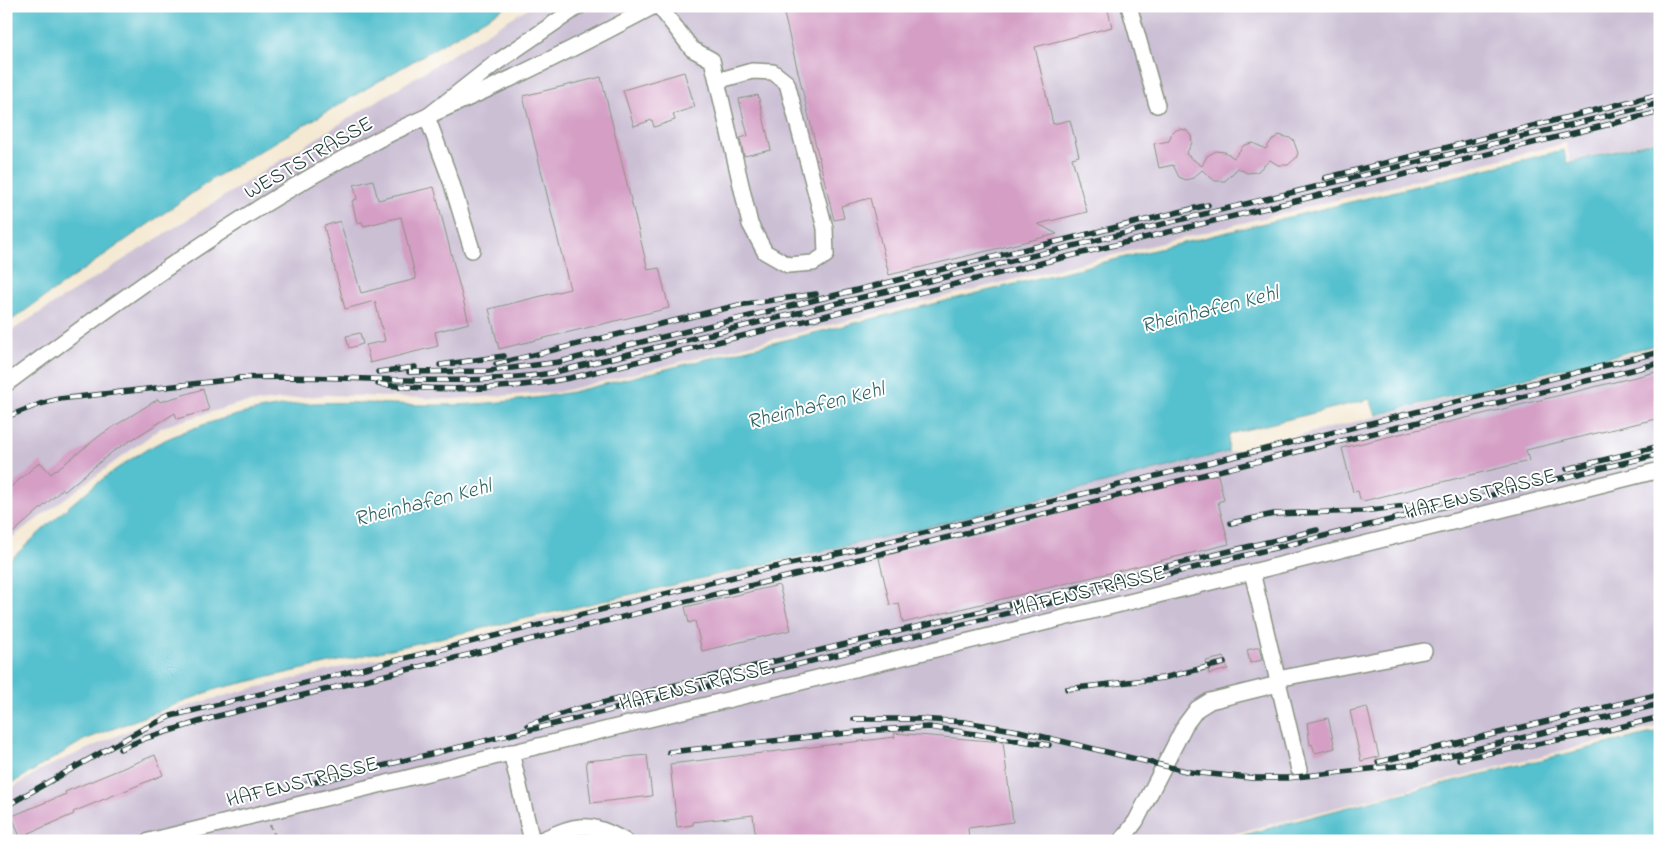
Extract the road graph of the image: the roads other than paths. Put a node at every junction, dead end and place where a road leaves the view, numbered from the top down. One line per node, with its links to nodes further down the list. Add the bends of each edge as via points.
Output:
1 (579, 6): 7 (street, via 493,65)
2 (654, 6): 7 (street, WESTSTRASSE)
3 (659, 6): 5 (street, via 692,49 712,60)
4 (1128, 6): 6 (street)
5 (717, 81): 5 (street, via 750,224 765,252 788,266 813,263 826,255 825,228 787,83 774,72 752,71)
6 (1156, 105)
7 (427, 117): 8 (street); 9 (street, WESTSTRASSE, via 373,142 264,204 169,266)
8 (472, 250)
9 (6, 384)
10 (1660, 470): 11 (street, HAFENSTRASSE)
11 (1252, 572): 13 (street); 14 (street, HAFENSTRASSE)
12 (1424, 650): 13 (street)
13 (1278, 682): 15 (street); 20 (street, via 1210,701 1197,709 1185,724 1136,821)
14 (511, 752): 16 (street, HAFENSTRASSE); 17 (street)
15 (1299, 770)
16 (149, 841)
17 (532, 841)
18 (539, 841): 19 (street, via 564,830 594,826)
19 (625, 841)
20 (1121, 841)

